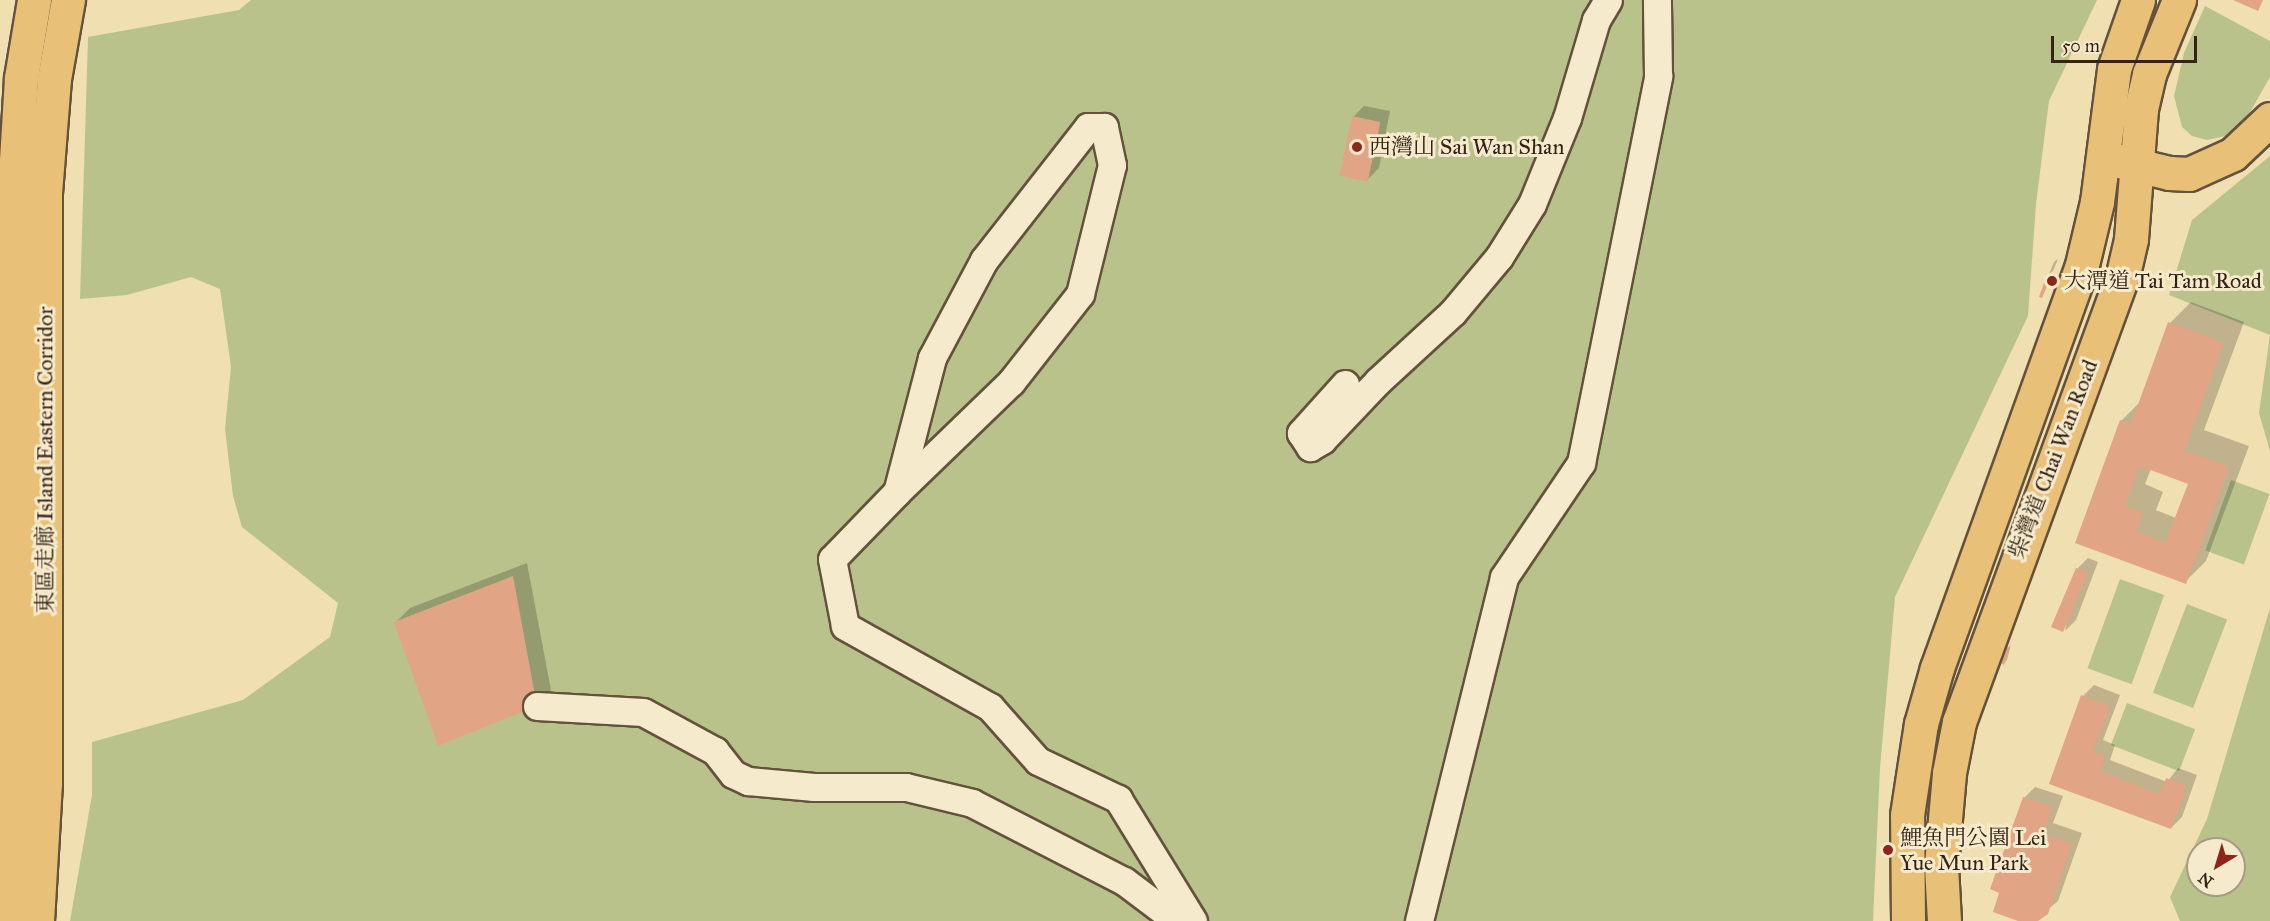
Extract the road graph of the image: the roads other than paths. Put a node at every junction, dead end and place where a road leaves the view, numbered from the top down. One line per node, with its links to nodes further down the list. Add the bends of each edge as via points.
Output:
1 (34, 0): 13 (main road, 東區走廊 Island Eastern Corridor, via 21,78 13,209 12,845)
2 (68, 0): 14 (main road, 東區走廊 Island Eastern Corridor, via 54,79 45,193 45,783)
3 (1608, 0): 10 (lane, via 1596,20 1567,118 1532,204 1499,257 1454,312 1378,381 1322,440 1310,447 1301,433)
4 (1657, 0): 17 (lane, via 1658,76 1581,463 1504,577)
5 (2138, 0): 8 (main road, 柴灣道 Chai Wan Road, via 2114,69)
6 (2179, 0): 9 (main road, 柴灣道 Chai Wan Road, via 2149,74)
7 (2270, 119): 9 (main road, via 2249,143 2189,174)
8 (2104, 156): 9 (main road); 18 (main road, 柴灣道 Chai Wan Road, via 2092,225 2069,307 1937,668 1921,723 1907,815)
9 (2136, 166): 19 (main road, 柴灣道 Chai Wan Road, via 2131,239 2122,274 1959,722 1949,773 1941,865)
10 (1345, 384)
11 (897, 492): 11 (lane, via 932,358 984,260 1088,127 1104,127 1112,165 1080,294 1011,382); 16 (lane, via 832,559 845,626 990,707 1038,761 1118,799)
12 (537, 706): 15 (lane, via 643,712 715,751 733,774 748,781 814,787 906,787 972,803 1124,881)
13 (7, 921)
14 (37, 921)
15 (1178, 921)
16 (1193, 921)
17 (1419, 921)
18 (1908, 921)
19 (1944, 921)

